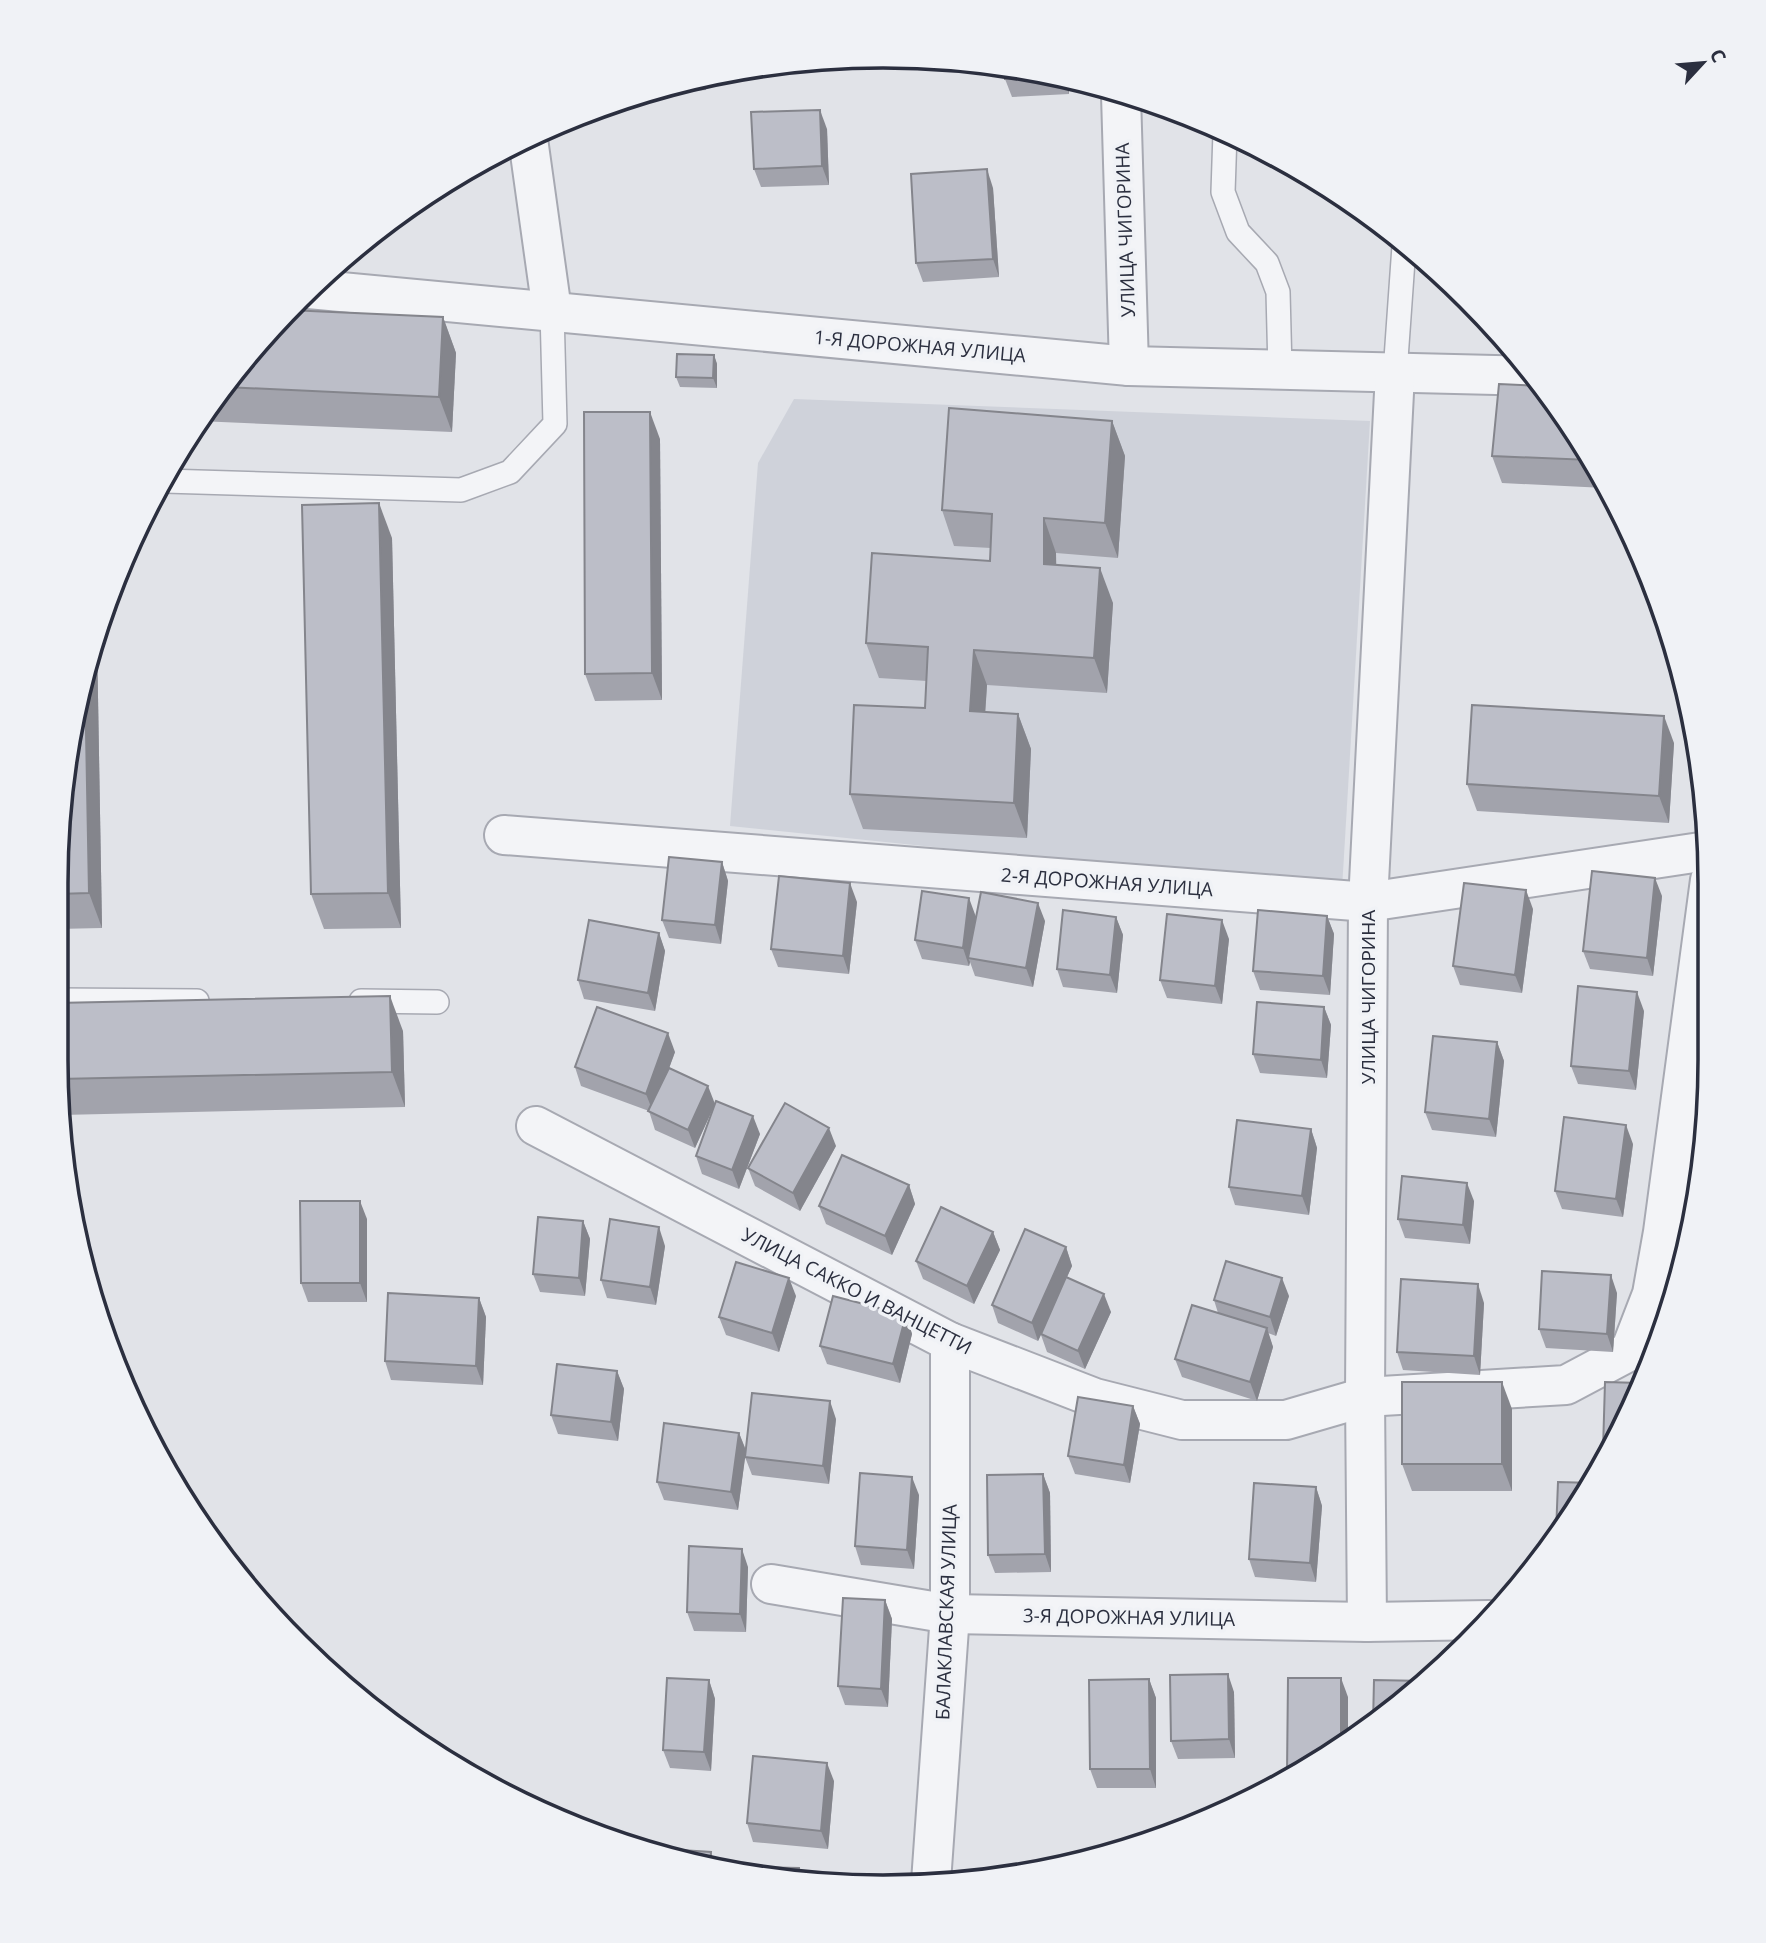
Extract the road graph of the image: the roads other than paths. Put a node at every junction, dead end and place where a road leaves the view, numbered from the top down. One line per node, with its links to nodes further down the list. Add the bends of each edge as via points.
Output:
1 (1121, 104): 7 (street, УЛИЦА ЧИГОРИНА)
2 (1225, 144): 8 (lane, via 1223,192 1238,232 1267,263 1278,292)
3 (529, 149): 6 (street)
4 (1403, 257): 9 (lane)
5 (324, 290): 6 (street, 1-Я ДОРОЖНАЯ УЛИЦА)
6 (552, 311): 7 (street, 1-Я ДОРОЖНАЯ УЛИЦА); 11 (lane, via 555,424 510,472 461,489)
7 (1129, 366): 8 (street, 1-Я ДОРОЖНАЯ УЛИЦА)
8 (1280, 370): 9 (street, 1-Я ДОРОЖНАЯ УЛИЦА)
9 (1395, 373): 10 (street, 1-Я ДОРОЖНАЯ УЛИЦА); 14 (street, УЛИЦА ЧИГОРИНА)
10 (1520, 376)
11 (174, 481)
12 (503, 835): 14 (street, 2-Я ДОРОЖНАЯ УЛИЦА)
13 (1697, 853): 14 (street, 2-Я ДОРОЖНАЯ УЛИЦА)
14 (1368, 902): 22 (street, УЛИЦА ЧИГОРИНА)
15 (1698, 970): 22 (street, УЛИЦА САККО И ВАНЦЕТТИ, via 1652,1294 1630,1351 1566,1385)
16 (68, 1000): 17 (lane)
17 (220, 1001)
18 (342, 1001): 19 (lane)
19 (437, 1002)
20 (536, 1126): 21 (street, УЛИЦА САККО И ВАНЦЕТТИ)
21 (950, 1342): 22 (street, УЛИЦА САККО И ВАНЦЕТТИ, via 1096,1398 1182,1420 1286,1420); 24 (street, БАЛАКЛАВСКАЯ УЛИЦА)
22 (1365, 1397): 26 (street, УЛИЦА ЧИГОРИНА)
23 (771, 1584): 24 (street, 3-Я ДОРОЖНАЯ УЛИЦА)
24 (950, 1614): 26 (street, 3-Я ДОРОЖНАЯ УЛИЦА); 27 (street, БАЛАКЛАВСКАЯ УЛИЦА)
25 (1474, 1620): 26 (street, 3-Я ДОРОЖНАЯ УЛИЦА)
26 (1367, 1622)
27 (932, 1873)

